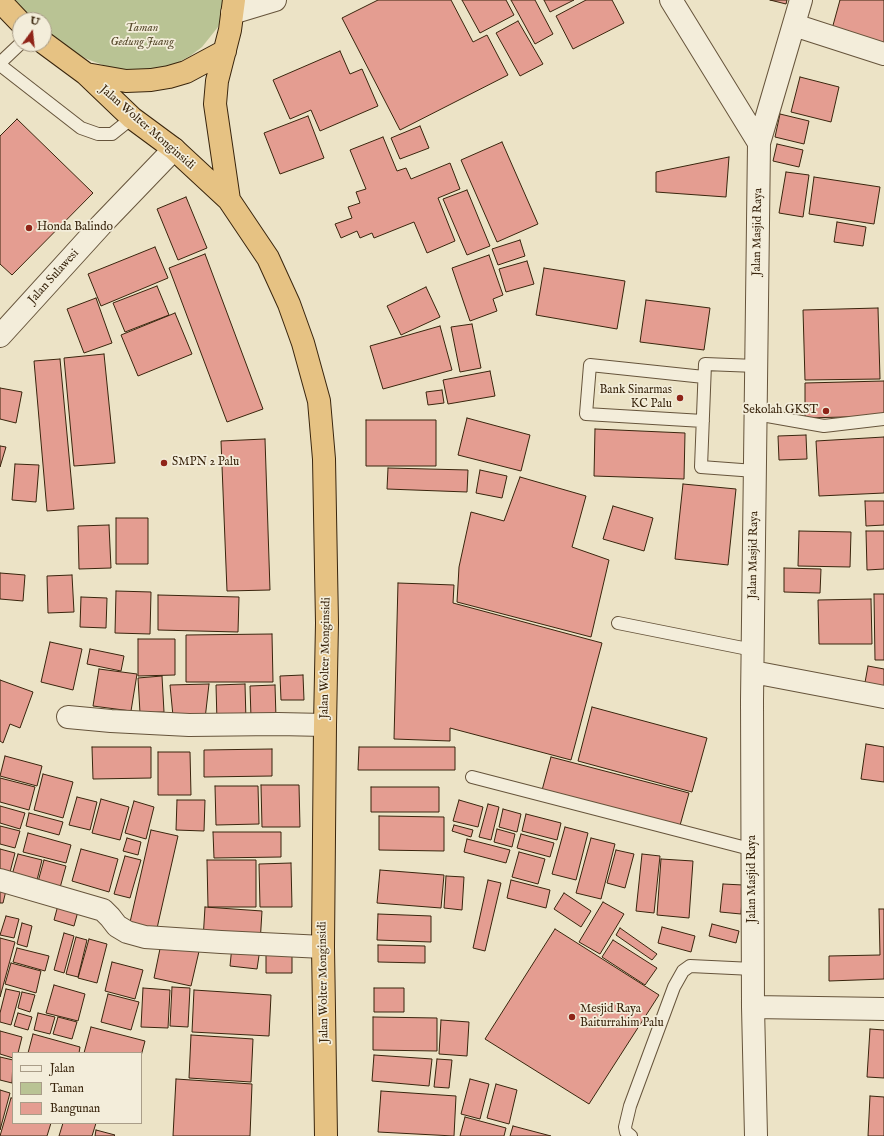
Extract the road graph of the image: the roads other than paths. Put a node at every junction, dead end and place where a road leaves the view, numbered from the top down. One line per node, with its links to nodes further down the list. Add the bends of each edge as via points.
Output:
1 (275, 0): 5 (street)
2 (671, 0): 15 (street)
3 (802, 0): 7 (street, Jalan Masjid Raya)
4 (0, 1): 6 (highway)
5 (233, 6): 9 (highway, Jalan Wolter Monginsidi)
6 (12, 14)
7 (794, 25): 11 (street); 15 (street, Jalan Masjid Raya)
8 (52, 49): 13 (highway, Jalan Wolter Monginsidi)
9 (225, 51): 13 (highway, via 169,78 126,81); 17 (highway, Jalan Wolter Monginsidi, via 217,81 215,104)
10 (12, 52): 12 (lane)
11 (884, 54)
12 (0, 64): 14 (lane, via 81,128 98,134 112,134)
13 (86, 74): 14 (highway, Jalan Wolter Monginsidi)
14 (132, 118): 16 (highway, Jalan Wolter Monginsidi)
15 (759, 143): 19 (street, Jalan Masjid Raya)
16 (174, 149): 17 (highway, Jalan Wolter Monginsidi); 18 (street, Jalan Sulawesi)
17 (229, 200): 30 (highway, Jalan Wolter Monginsidi, via 268,258 289,304 319,401 324,458 327,623)
18 (0, 336)
19 (756, 366): 20 (lane, via 705,364); 21 (street, Jalan Masjid Raya)
20 (704, 377): 23 (lane); 23 (lane, via 590,365 586,414)
21 (756, 414): 22 (lane, via 824,426); 24 (street, Jalan Masjid Raya)
22 (884, 418)
23 (703, 421): 24 (lane, via 701,467)
24 (755, 471): 26 (street, Jalan Masjid Raya)
25 (618, 623): 26 (lane)
26 (753, 650): 27 (street, Jalan Masjid Raya)
27 (753, 672): 28 (street); 32 (street, Jalan Masjid Raya)
28 (884, 697)
29 (68, 717): 30 (street, via 189,725)
30 (325, 725): 34 (highway, Jalan Wolter Monginsidi)
31 (472, 777): 32 (lane)
32 (754, 850): 35 (street, Jalan Masjid Raya)
33 (0, 880): 34 (street, via 103,910 117,926 145,938)
34 (323, 947): 38 (highway, Jalan Wolter Monginsidi)
35 (753, 969): 36 (street, Jalan Masjid Raya); 39 (lane, via 690,966 683,971 674,987 630,1106 625,1127)
36 (753, 1007): 37 (street); 40 (street, Jalan Masjid Raya)
37 (884, 1009)
38 (326, 1136)
39 (631, 1136)
40 (756, 1136)

